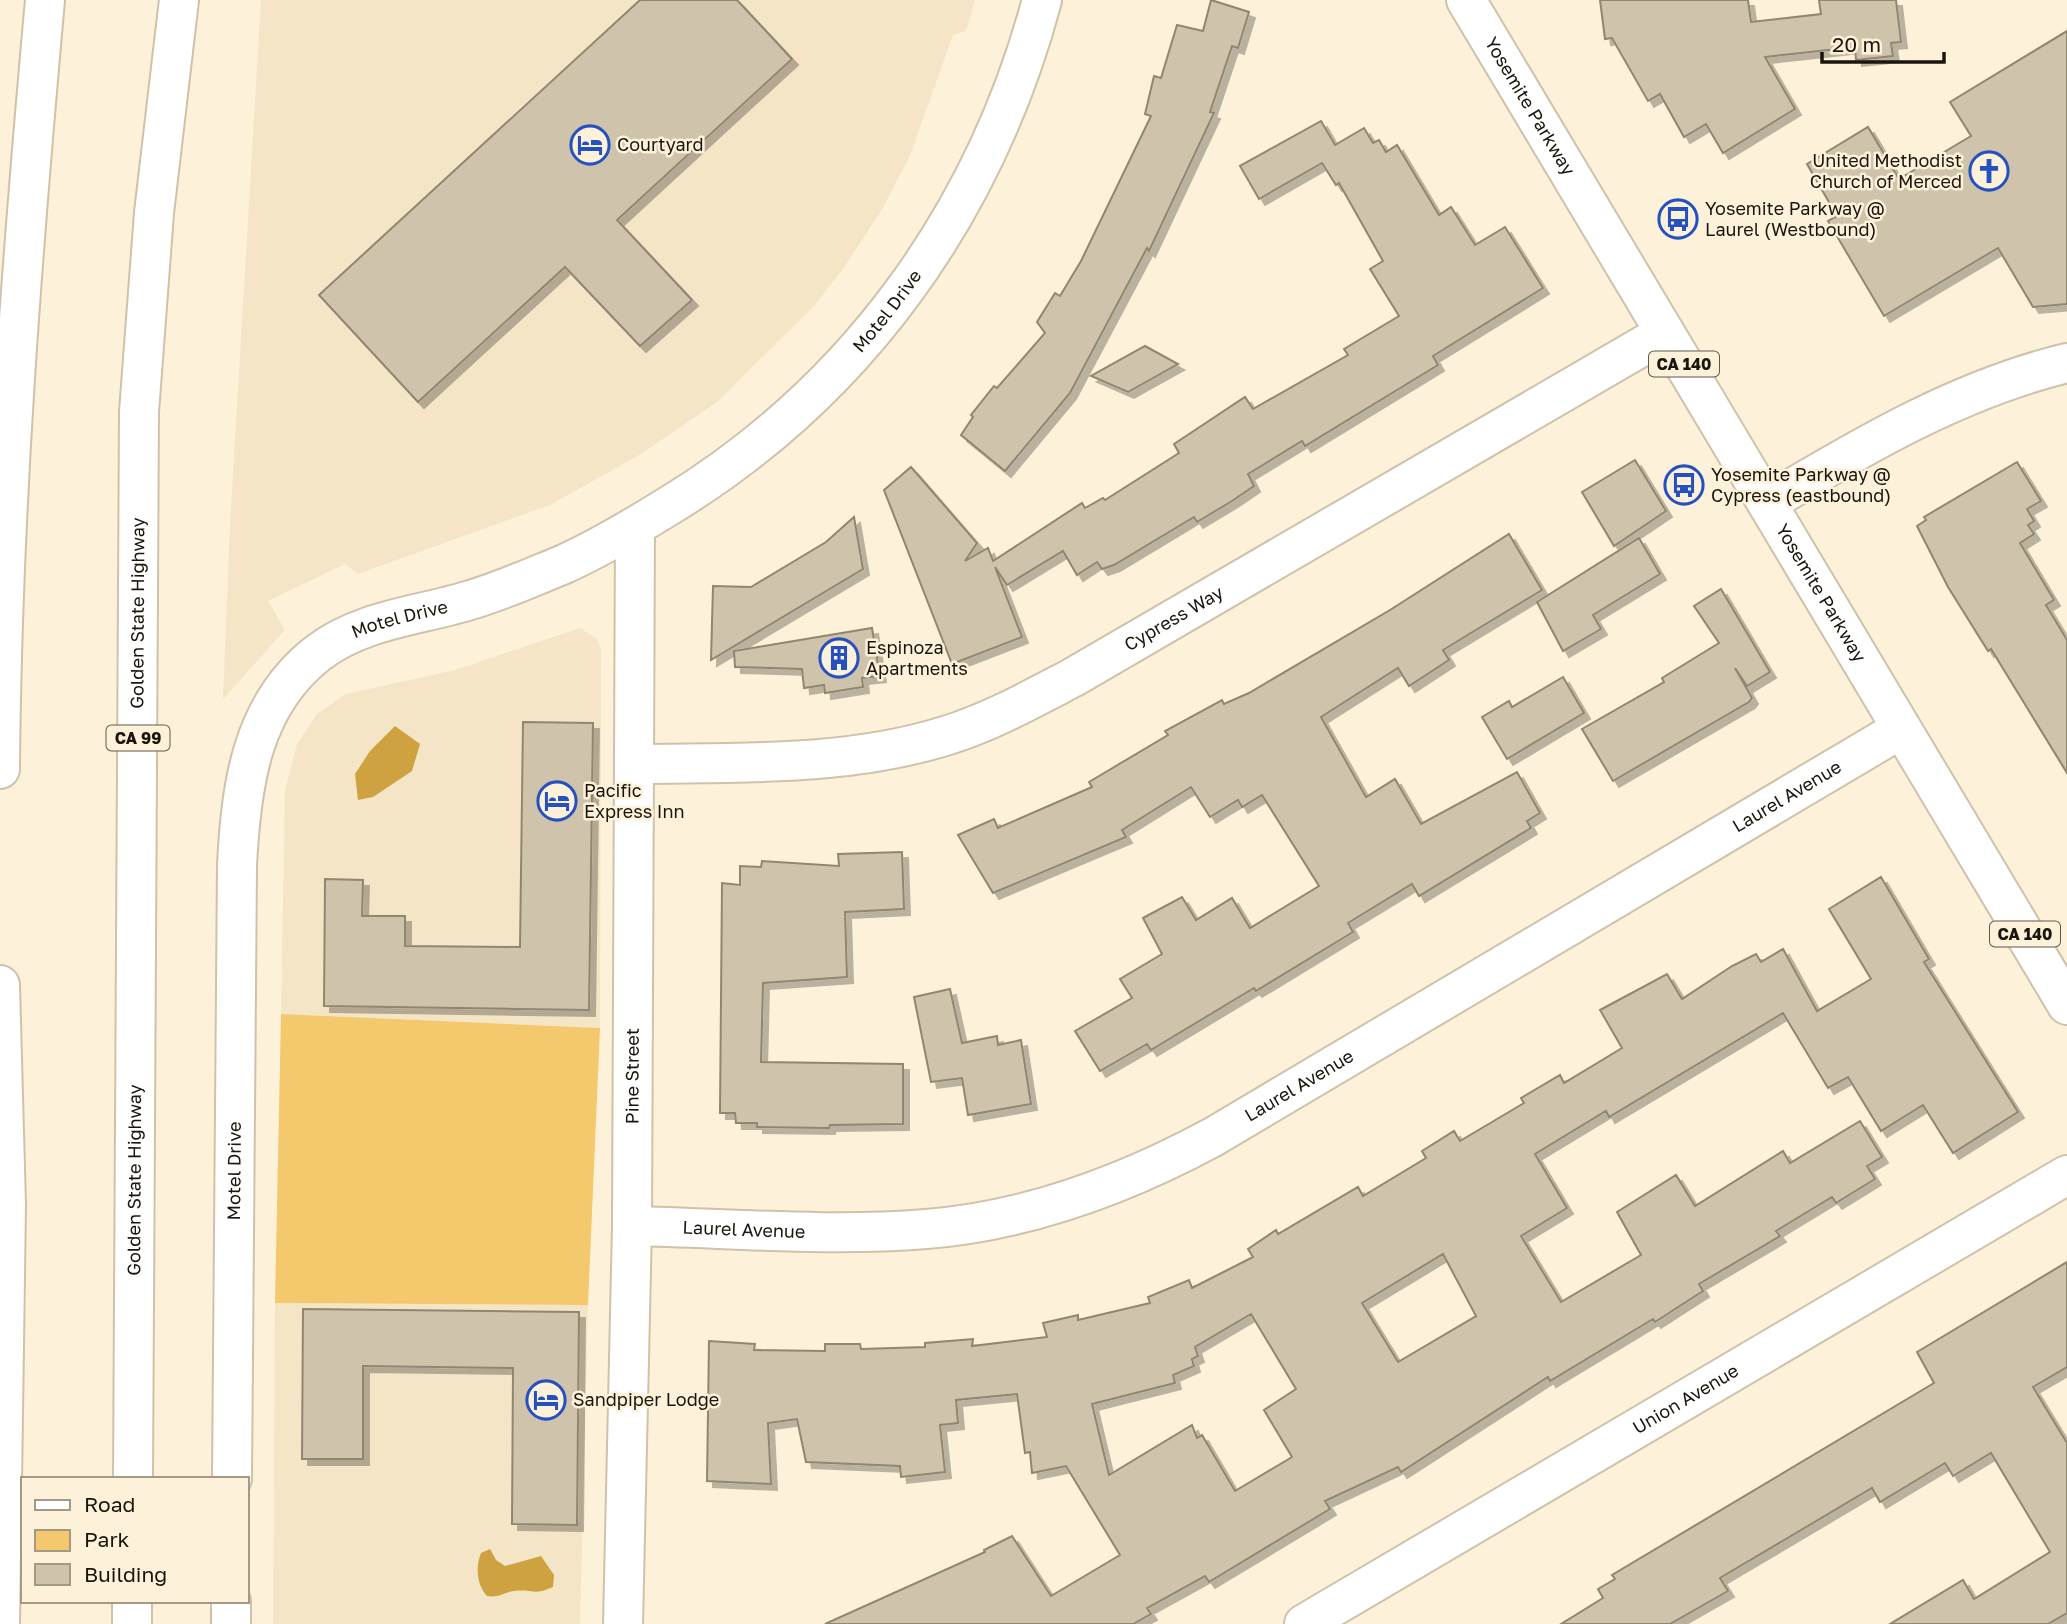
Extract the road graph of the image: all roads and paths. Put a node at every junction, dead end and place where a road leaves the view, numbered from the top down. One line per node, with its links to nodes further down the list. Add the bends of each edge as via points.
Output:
1 (45, 0): 10 (main road)
2 (179, 0): 6 (main road, Golden State Highway / CA 99)
3 (195, 0): 6 (main road)
4 (1042, 0): 12 (main road, Motel Drive, via 1009,107 990,150 951,221 891,309 853,354 772,433 702,486)
5 (1466, 0): 8 (main road, Yosemite Parkway / CA 140)
6 (167, 91): 20 (main road, Golden State Highway / CA 99, via 139,412)
7 (0, 272): 10 (main road)
8 (1665, 332): 11 (main road, Yosemite Parkway / CA 140); 14 (main road, Cypress Way, via 1001,715 882,752 816,761)
9 (2067, 363): 11 (main road, via 2019,375 1947,405)
10 (12, 418): 15 (main road, via 4,544)
11 (1767, 503): 13 (main road, Yosemite Parkway / CA 140)
12 (635, 527): 14 (main road, Pine Street); 21 (main road, Motel Drive, via 511,586 338,640 290,680 258,733 245,778 237,865)
13 (1901, 729): 17 (main road, Yosemite Parkway / CA 140); 19 (main road, Laurel Avenue, via 1213,1138 1121,1182 1049,1206 928,1229)
14 (636, 764): 19 (main road, Pine Street)
15 (0, 769)
16 (0, 985): 24 (main road, via 6,1205)
17 (2067, 1005)
18 (2067, 1175): 28 (main road, Union Avenue)
19 (632, 1226): 27 (main road, Pine Street)
20 (133, 1477)
21 (232, 1477)
22 (132, 1603): 25 (main road)
23 (231, 1603): 26 (main road)
24 (0, 1624)
25 (132, 1624)
26 (231, 1624)
27 (623, 1624)
28 (1304, 1624)

